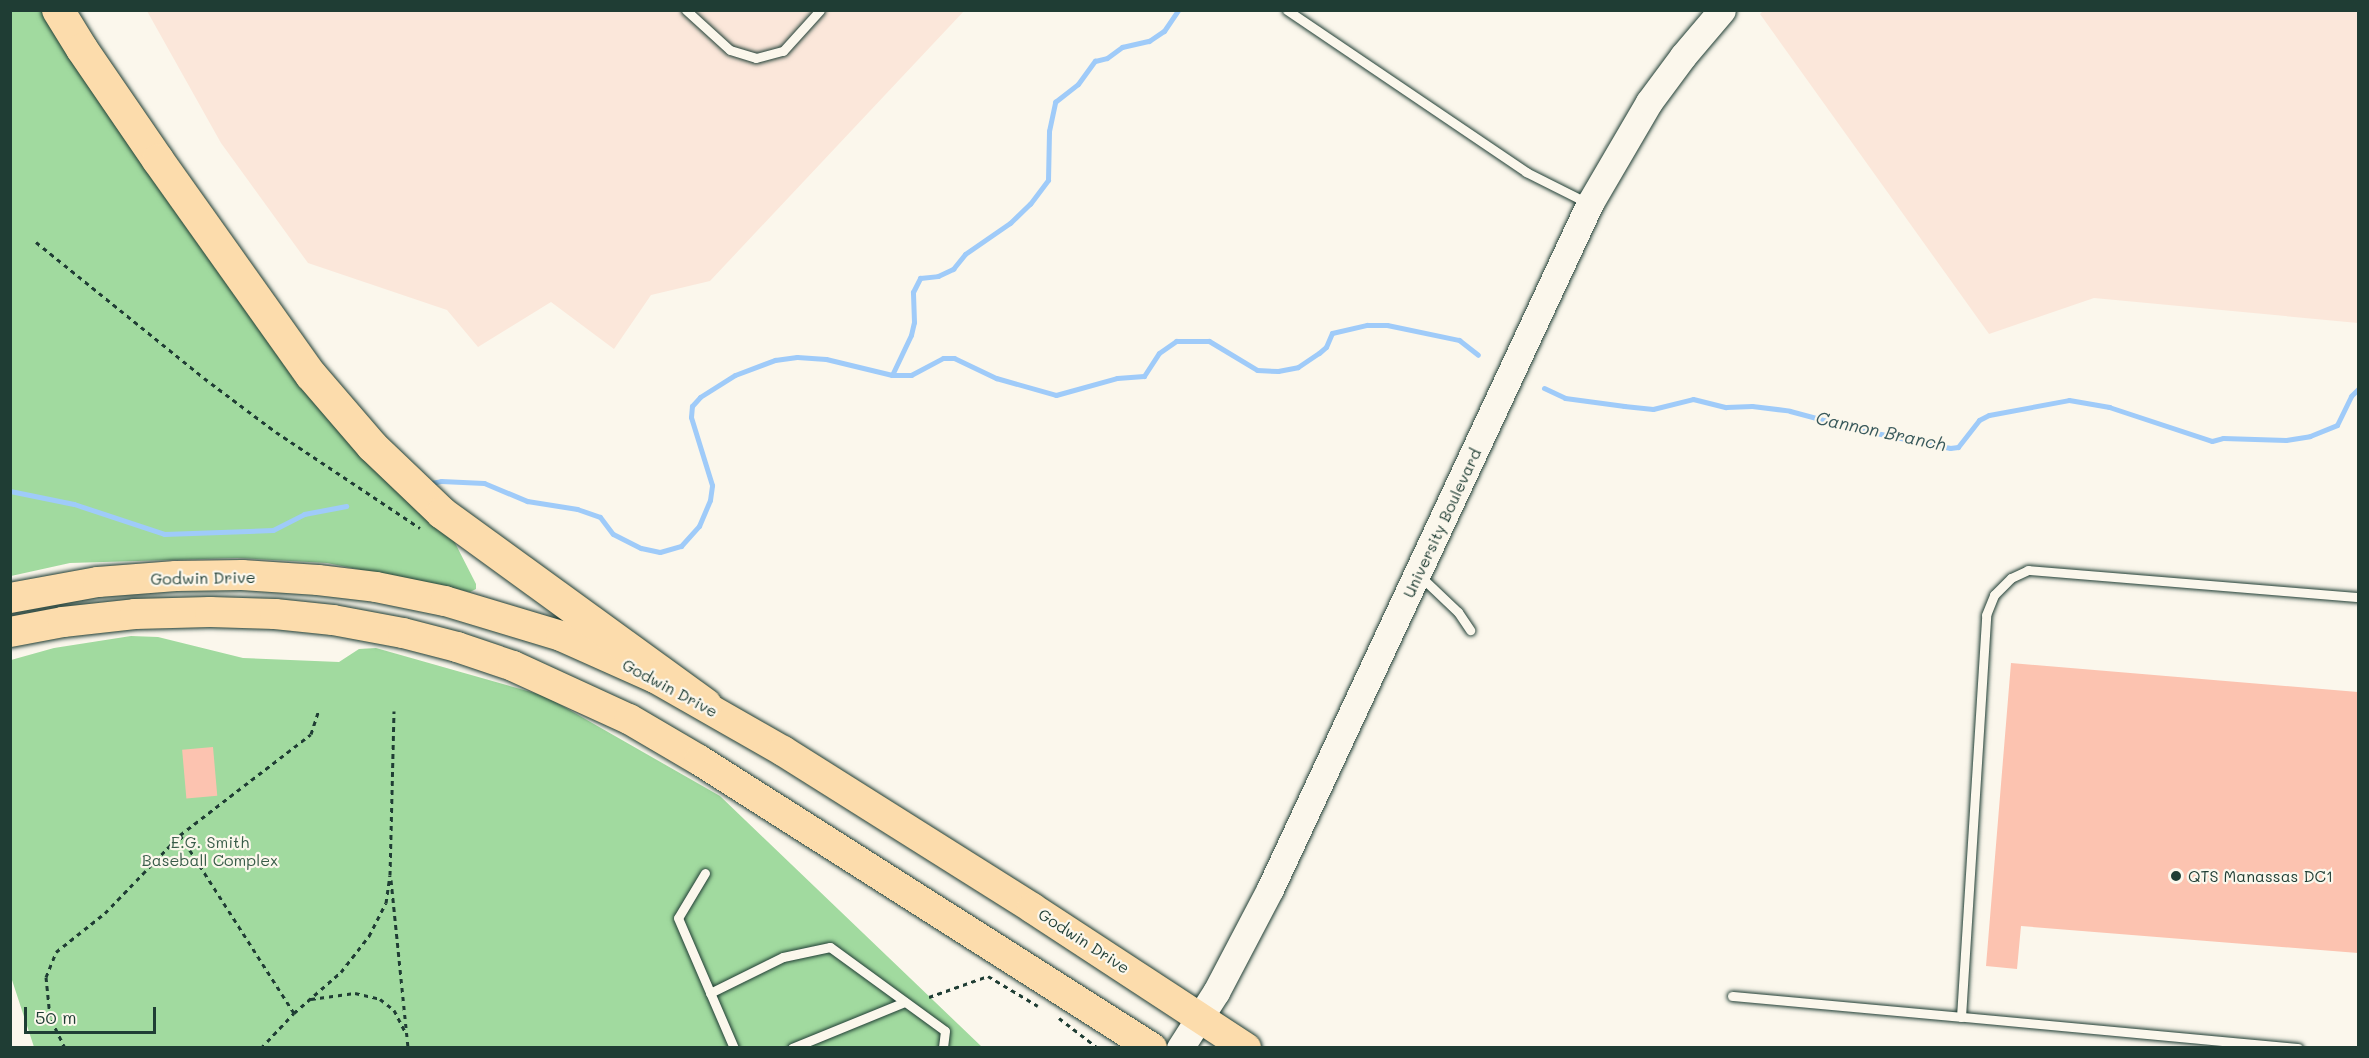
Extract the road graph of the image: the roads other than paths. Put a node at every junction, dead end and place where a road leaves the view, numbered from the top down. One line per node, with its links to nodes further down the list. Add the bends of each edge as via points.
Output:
1 (58, 10): 12 (highway, via 88,59 284,338 372,446 442,513)
2 (686, 10): 3 (lane, via 730,50 756,58 783,51)
3 (820, 10)
4 (1287, 10): 6 (lane, via 1526,172)
5 (1722, 10): 6 (main road, University Boulevard, via 1649,102)
6 (1590, 203): 7 (main road, University Boulevard)
7 (1418, 573): 10 (lane, via 1458,612); 17 (main road, University Boulevard, via 1270,889)
8 (2358, 597): 18 (lane, via 2028,570 2011,578 1994,596 1986,615)
9 (10, 598): 12 (main road, Godwin Drive, via 98,582 176,576 254,576 376,587 444,601 561,636)
10 (1470, 630)
11 (10, 632): 22 (main road, Godwin Drive, via 135,614 275,614 403,633 513,666 572,690 699,760)
12 (706, 705): 17 (main road, Godwin Drive)
13 (705, 873): 14 (lane, via 678,918)
14 (710, 993): 16 (lane, via 783,957 830,947); 19 (lane)
15 (1732, 996): 18 (lane)
16 (905, 1002): 20 (lane); 21 (lane, via 945,1031)
17 (1200, 1017): 23 (main road, University Boulevard); 24 (main road, Godwin Drive)
18 (1961, 1017): 25 (lane)
19 (734, 1047)
20 (792, 1047)
21 (943, 1047)
22 (1152, 1047)
23 (1180, 1047)
24 (1246, 1047)
25 (2298, 1047)

